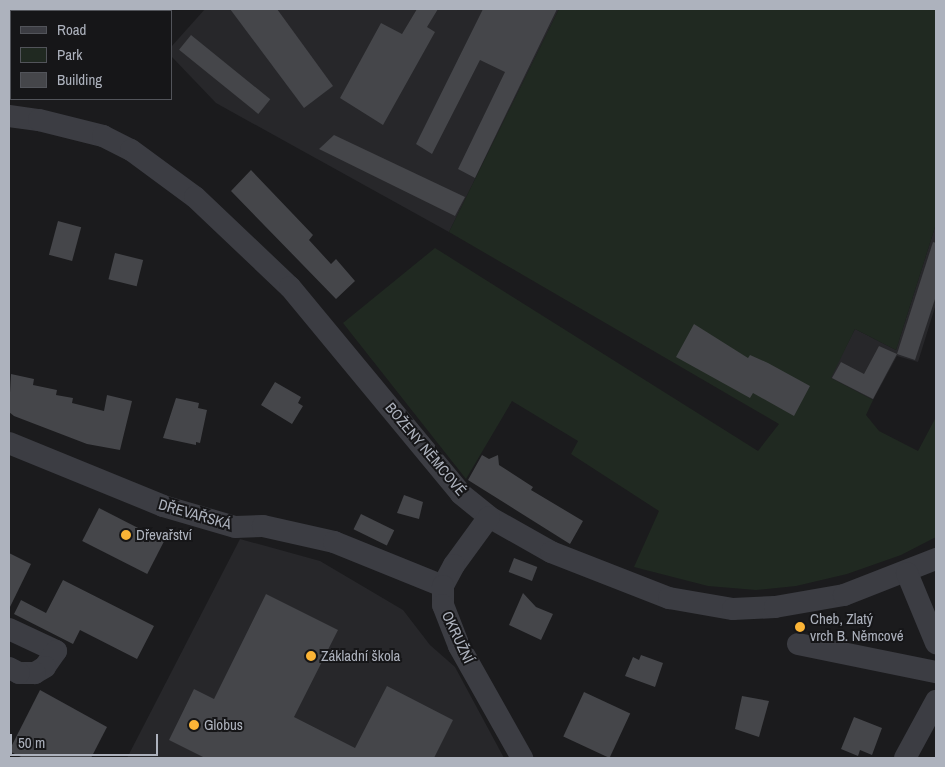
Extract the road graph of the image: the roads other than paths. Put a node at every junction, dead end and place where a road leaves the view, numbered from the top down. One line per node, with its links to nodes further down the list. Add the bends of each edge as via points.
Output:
1 (9, 116): 3 (street, BOŽENY NĚMCOVÉ, via 103,136 131,150 195,197 290,287 460,494)
2 (9, 443): 6 (street, DŘEVAŘSKÁ, via 163,506 235,527 263,526 324,539)
3 (489, 517): 5 (street, BOŽENY NĚMCOVÉ, via 550,552 609,578 700,606 733,609 775,607 844,595); 6 (street)
4 (936, 559): 5 (street, BOŽENY NĚMCOVÉ)
5 (906, 573): 8 (street)
6 (443, 586): 13 (street, OKRUŽNÍ, via 443,605 459,646)
7 (9, 629): 10 (street, via 56,651 45,667 35,673 19,673)
8 (936, 643)
9 (798, 644): 11 (street)
10 (9, 668)
11 (936, 672)
12 (936, 702): 14 (street)
13 (522, 758)
14 (905, 758)

